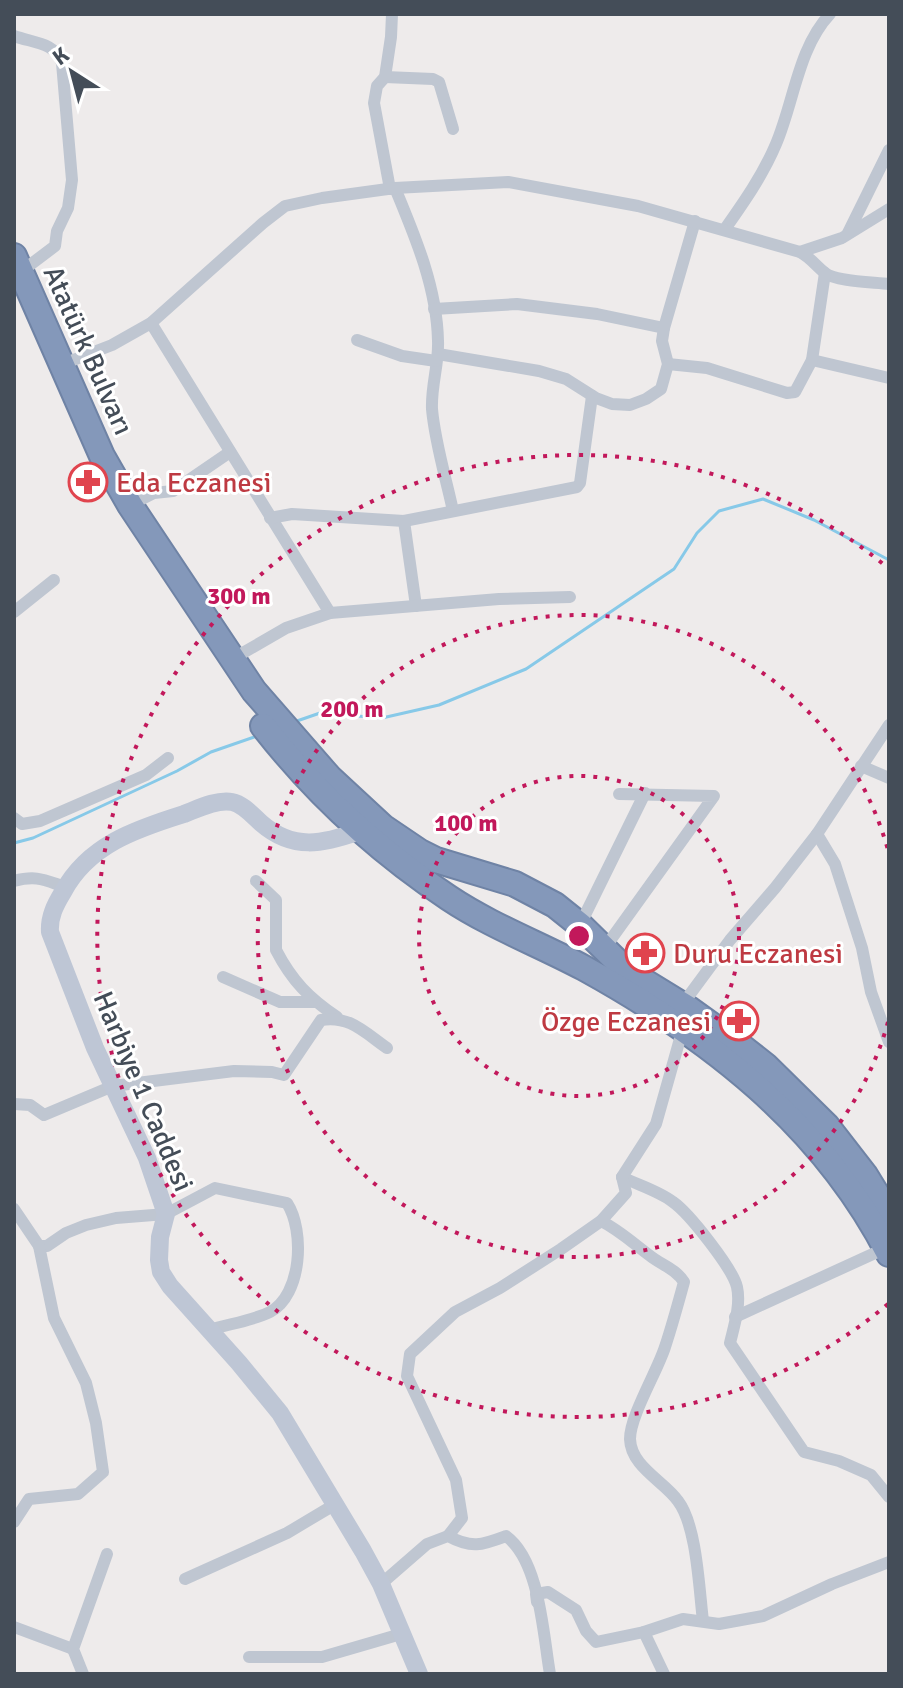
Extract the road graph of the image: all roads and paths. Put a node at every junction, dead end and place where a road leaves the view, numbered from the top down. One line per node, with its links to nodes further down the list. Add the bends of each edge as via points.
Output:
1 (392, 14): 4 (street)
2 (830, 14): 10 (street, via 809,47 776,144)
3 (14, 36): 13 (street, via 59,54 72,180 55,246)
4 (385, 77): 5 (street, via 439,82); 7 (street, via 374,103)
5 (453, 129)
6 (889, 150): 11 (street)
7 (392, 188): 9 (street, via 508,182); 16 (street, via 419,245); 17 (street, via 285,206)
8 (889, 209): 11 (street)
9 (695, 221): 10 (street); 18 (street)
10 (725, 229): 12 (street)
11 (848, 234): 12 (street)
12 (800, 252): 14 (street)
13 (17, 273): 20 (highway, Atatürk Bulvarı)
14 (825, 273): 15 (street); 22 (street)
15 (889, 284)
16 (434, 309): 18 (street, via 517,304); 21 (street)
17 (151, 323): 20 (street, via 112,345); 26 (street)
18 (664, 328): 23 (street)
19 (357, 340): 21 (street, via 402,356)
20 (55, 358): 27 (highway, Atatürk Bulvarı); 37 (highway, Atatürk Bulvarı, via 98,482)
21 (437, 358): 25 (street, via 539,371 566,379); 28 (street, via 432,412)
22 (812, 360): 23 (street, via 801,385 787,393 707,368); 24 (street)
23 (668, 364): 25 (street, via 661,389 646,399 630,405)
24 (889, 378)
25 (592, 396): 28 (street, via 577,487)
26 (230, 452): 27 (street, via 173,491); 29 (street)
27 (130, 505): 36 (highway, Atatürk Bulvarı)
28 (453, 511): 30 (street)
29 (270, 518): 30 (street, via 292,514); 35 (street)
30 (404, 521): 33 (street)
31 (54, 580): 34 (street)
32 (570, 597): 33 (street)
33 (416, 606): 35 (street)
34 (14, 612)
35 (330, 613): 36 (street, via 286,628)
36 (234, 658): 37 (highway, Atatürk Bulvarı)
37 (249, 696): 39 (highway, Atatürk Bulvarı)
38 (889, 725): 41 (street)
39 (284, 740): 46 (highway, Atatürk Bulvarı, via 319,792); 50 (highway, Atatürk Bulvarı, via 383,827 420,852)
40 (168, 758): 45 (street, via 146,775 40,821 22,824)
41 (861, 766): 42 (street); 47 (street)
42 (889, 778)
43 (645, 793): 44 (street); 54 (street); 56 (street, via 714,796)
44 (619, 794)
45 (14, 818)
46 (360, 831): 51 (street, Harbiye 1 Caddesi, via 321,842 292,841 270,831 241,806 222,802 104,846); 53 (highway, Atatürk Bulvarı, via 450,899)
47 (817, 834): 59 (street, via 730,940); 61 (street, via 835,864)
48 (14, 881): 51 (street, via 44,878)
49 (256, 881): 58 (street, via 276,900 276,950)
50 (511, 882): 52 (highway, Atatürk Bulvarı); 53 (highway)
51 (65, 887): 63 (street, Harbiye 1 Caddesi, via 52,913 50,932)
52 (547, 901): 54 (highway, Atatürk Bulvarı); 55 (highway)
53 (492, 923): 55 (highway, Atatürk Bulvarı)
54 (580, 925): 56 (highway, Atatürk Bulvarı)
55 (531, 942): 59 (highway, Atatürk Bulvarı)
56 (604, 949): 59 (highway, Atatürk Bulvarı)
57 (223, 977): 58 (street, via 280,1002)
58 (315, 1002): 60 (street)
59 (682, 1016): 65 (street, via 656,1124); 68 (highway, Atatürk Bulvarı, via 738,1044 795,1094 848,1152); 71 (highway, Atatürk Bulvarı, via 797,1124 834,1168)
60 (337, 1017): 62 (street); 63 (street, via 321,1020 284,1075 234,1071)
61 (889, 1042)
62 (387, 1048)
63 (113, 1086): 64 (street, via 44,1115 30,1105); 67 (street, Harbiye 1 Caddesi)
64 (14, 1104)
65 (622, 1177): 69 (street, via 626,1193); 72 (street, via 673,1201 696,1225 737,1285)
66 (14, 1209): 70 (street)
67 (166, 1214): 70 (street, via 86,1225); 73 (street, Harbiye 1 Caddesi, via 161,1272); 73 (street, via 215,1188 287,1203 292,1211 298,1248 288,1297 270,1312)
68 (889, 1214)
69 (601, 1221): 77 (street, via 455,1312 410,1354 407,1376 456,1480 462,1518); 83 (street, via 678,1272 684,1282 630,1442 636,1457 689,1519)
70 (39, 1246): 76 (street, via 54,1318 86,1383 103,1472 78,1494 29,1499)
71 (888, 1251): 72 (street)
72 (735, 1317): 74 (street, via 730,1343 804,1452 871,1475)
73 (209, 1330): 75 (street, Harbiye 1 Caddesi, via 280,1413)
74 (889, 1497)
75 (334, 1505): 80 (street, via 287,1533); 81 (street, Harbiye 1 Caddesi)
76 (14, 1522)
77 (448, 1536): 81 (street, via 427,1544); 82 (street, via 467,1546 506,1536 517,1544 531,1572)
78 (107, 1554): 87 (street)
79 (889, 1562): 83 (street, via 763,1616 719,1624)
80 (185, 1579)
81 (381, 1584): 86 (street, Harbiye 1 Caddesi)
82 (537, 1602): 85 (street, via 536,1594 548,1592 576,1610 596,1642); 91 (street)
83 (703, 1621): 85 (street, via 683,1619)
84 (14, 1627): 87 (street)
85 (644, 1632): 92 (street)
86 (401, 1634): 88 (street, via 322,1657); 90 (street, Harbiye 1 Caddesi)
87 (73, 1649): 89 (street)
88 (249, 1657)
89 (83, 1674)
90 (419, 1674)
91 (550, 1674)
92 (664, 1674)

